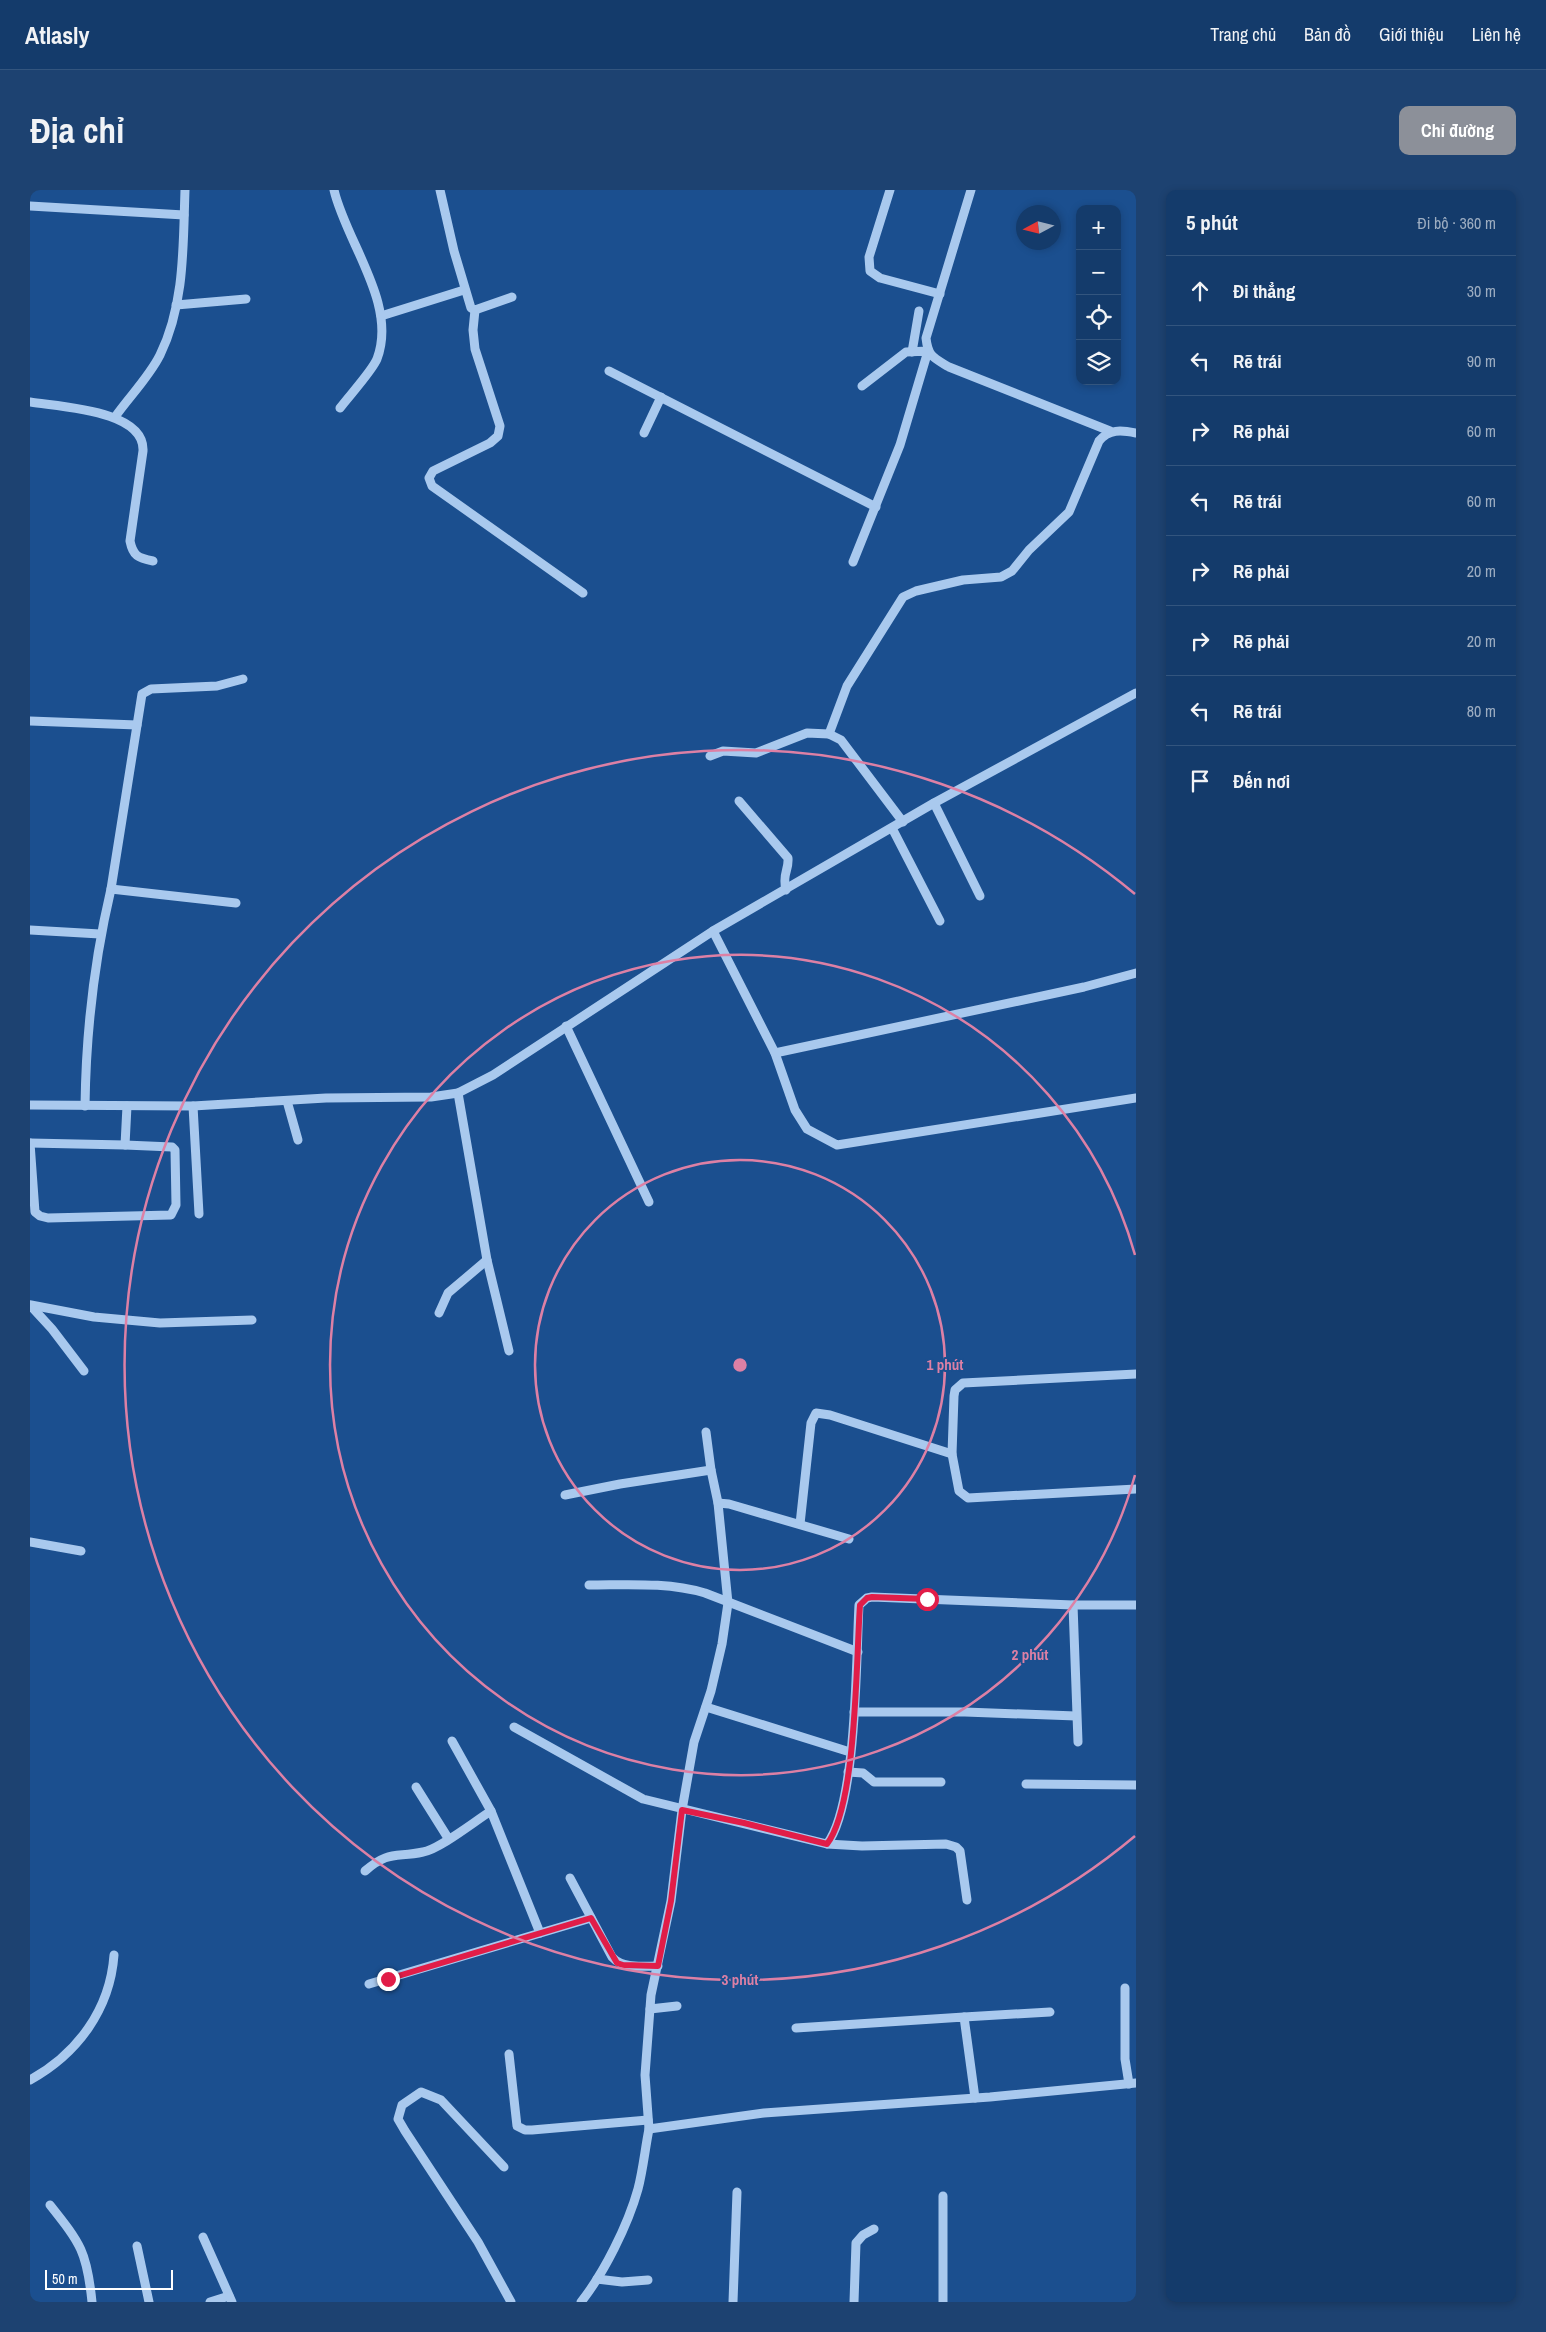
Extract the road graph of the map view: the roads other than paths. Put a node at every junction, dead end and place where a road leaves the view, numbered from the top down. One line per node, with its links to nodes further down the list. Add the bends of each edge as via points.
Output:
1 (185, 190): 7 (street)
2 (334, 190): 15 (street)
3 (440, 190): 8 (street)
4 (890, 190): 9 (street, via 869,257 870,271 880,278)
5 (970, 190): 9 (street)
6 (30, 206): 7 (street)
7 (184, 215): 12 (street)
8 (464, 290): 13 (street, via 468,304); 15 (street)
9 (940, 294): 16 (street, via 926,338)
10 (512, 297): 13 (street)
11 (246, 299): 12 (street)
12 (176, 305): 23 (street, via 174,322 159,357)
13 (476, 310): 30 (street, via 475,349 500,426 498,436 433,471 429,478 432,486)
14 (918, 311): 17 (street)
15 (381, 316): 22 (street, via 377,359)
16 (928, 351): 17 (street); 24 (street, via 933,358 949,366); 27 (street, via 900,445)
17 (912, 352): 19 (street, via 899,356)
18 (609, 371): 20 (street)
19 (862, 386)
20 (660, 397): 25 (street); 27 (street)
21 (30, 402): 23 (street)
22 (340, 408)
23 (115, 417): 28 (street, via 139,432 144,441 130,541 132,552 138,558)
24 (1110, 431): 26 (street); 35 (street, via 1099,441 1069,512 1012,571 1001,577 963,580 903,597 847,686)
25 (644, 433)
26 (1136, 434)
27 (876, 507): 29 (street)
28 (153, 561)
29 (854, 562)
30 (583, 593)
31 (243, 679): 34 (street, via 218,686 145,690)
32 (1136, 693): 38 (street)
33 (30, 721): 34 (street)
34 (137, 726): 41 (street)
35 (830, 734): 36 (street, via 807,733 756,753 723,751); 39 (street, via 841,740)
36 (710, 756)
37 (739, 801): 42 (street, via 788,858 784,875)
38 (934, 803): 39 (street); 43 (street)
39 (903, 822): 40 (street)
40 (892, 828): 42 (street); 45 (street)
41 (111, 889): 44 (street); 48 (street)
42 (786, 890): 47 (street)
43 (980, 896)
44 (236, 903)
45 (940, 921)
46 (30, 930): 48 (street)
47 (713, 931): 50 (street); 51 (street)
48 (100, 934): 56 (street, via 88,1024)
49 (1136, 973): 51 (street)
50 (566, 1026): 52 (street); 62 (street)
51 (775, 1053): 53 (street, via 796,1110 807,1129 838,1145)
52 (458, 1094): 54 (street); 64 (street)
53 (1136, 1098)
54 (287, 1101): 58 (street); 59 (street)
55 (30, 1105): 56 (street)
56 (85, 1106): 57 (street)
57 (127, 1106): 58 (street); 61 (street)
58 (193, 1106): 63 (street)
59 (298, 1140)
60 (30, 1143): 61 (street); 61 (street, via 35,1212 40,1216 171,1215 176,1205 175,1150 172,1147)
61 (125, 1145)
62 (649, 1202)
63 (199, 1214)
64 (487, 1260): 66 (street, via 448,1293); 68 (street)
65 (31, 1305): 67 (street, via 94,1317 160,1323); 69 (street)
66 (439, 1313)
67 (252, 1320)
68 (509, 1351)
69 (84, 1371)
70 (1136, 1374): 72 (street, via 962,1383 954,1396)
71 (706, 1432): 73 (street)
72 (952, 1454): 74 (street, via 959,1491 968,1498); 77 (street, via 816,1413 811,1423)
73 (711, 1470): 75 (street); 76 (street)
74 (1136, 1489)
75 (565, 1495)
76 (718, 1503): 77 (street); 82 (street)
77 (800, 1524): 78 (street)
78 (849, 1539)
79 (30, 1542): 80 (street)
80 (81, 1551)
81 (589, 1585): 82 (street, via 683,1587)
82 (728, 1603): 85 (street); 86 (street, via 722,1644)
83 (1073, 1604): 84 (street); 85 (street, via 867,1598 860,1605); 88 (street)
84 (1136, 1605)
85 (858, 1652): 87 (street)
86 (706, 1707): 92 (street); 98 (street, via 694,1742)
87 (854, 1712): 88 (street); 92 (street)
88 (1076, 1716): 91 (street)
89 (514, 1727): 98 (street, via 643,1799)
90 (452, 1741): 99 (street)
91 (1078, 1742)
92 (850, 1752): 93 (street)
93 (848, 1772): 94 (street, via 863,1773 874,1782); 101 (street, via 838,1823)
94 (941, 1782)
95 (1026, 1784): 96 (street)
96 (1136, 1785)
97 (416, 1787): 100 (street)
98 (682, 1810): 101 (street); 108 (street, via 671,1901)
99 (491, 1811): 100 (street); 106 (street)
100 (448, 1838): 102 (street, via 424,1852 382,1858)
101 (827, 1844): 104 (street, via 951,1845 960,1851)
102 (365, 1871)
103 (570, 1878): 105 (street)
104 (967, 1900)
105 (591, 1918): 106 (street); 108 (street, via 617,1963)
106 (540, 1933): 109 (street)
107 (114, 1955): 117 (street, via 104,2004 92,2023 68,2055 53,2068)
108 (658, 1966): 112 (street)
109 (369, 1984)
110 (1125, 1988): 118 (street, via 1125,2059)
111 (677, 2006): 112 (street)
112 (650, 2008): 120 (street, via 645,2075)
113 (1050, 2012): 114 (street)
114 (964, 2017): 115 (street); 119 (street)
115 (796, 2028)
116 (509, 2054): 120 (street, via 517,2126 520,2129)
117 (30, 2080)
118 (1132, 2084): 119 (street)
119 (975, 2098): 120 (street)
120 (649, 2124): 128 (street, via 638,2189)
121 (504, 2167): 134 (street, via 441,2100 421,2092 402,2105 398,2119 478,2242)
122 (737, 2192): 136 (street)
123 (943, 2196): 138 (street)
124 (50, 2205): 131 (street, via 83,2251 89,2268)
125 (874, 2229): 137 (street, via 856,2243)
126 (203, 2237): 130 (street)
127 (137, 2246): 132 (street)
128 (597, 2279): 129 (street, via 622,2282); 135 (street)
129 (648, 2280)
130 (230, 2299): 133 (street)
131 (92, 2302)
132 (149, 2302)
133 (210, 2302)
134 (511, 2302)
135 (581, 2302)
136 (733, 2302)
137 (854, 2302)
138 (943, 2302)

